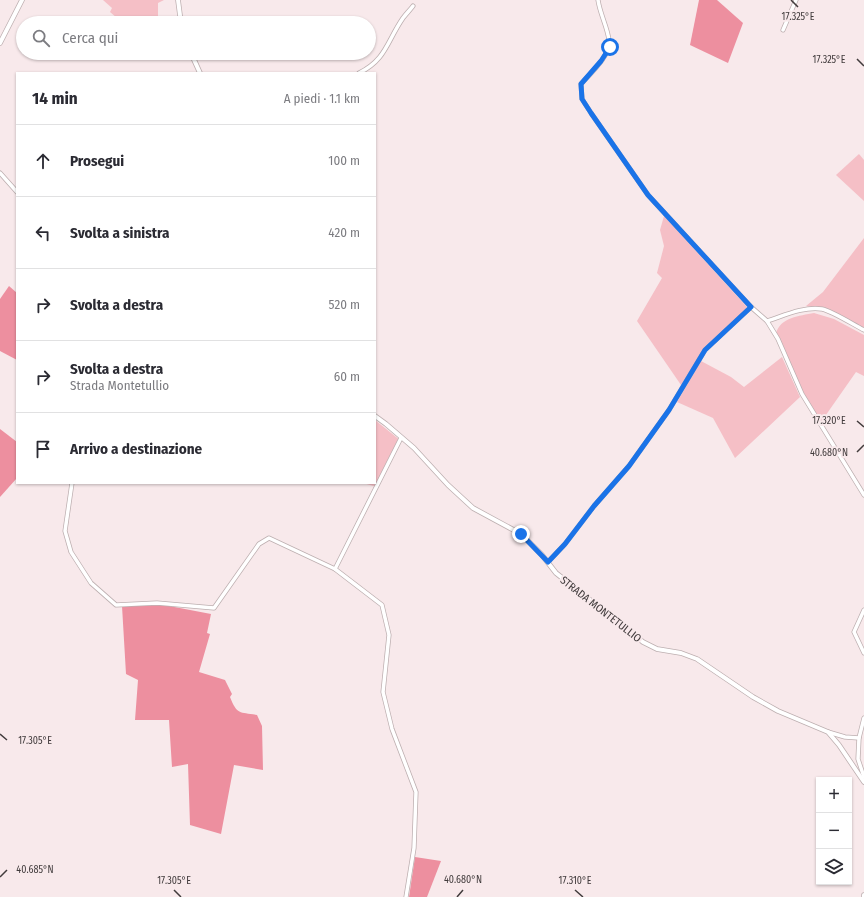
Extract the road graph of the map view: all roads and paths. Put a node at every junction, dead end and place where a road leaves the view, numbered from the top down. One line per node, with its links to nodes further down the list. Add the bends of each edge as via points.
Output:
1 (22, 0): 8 (street)
2 (178, 0): 6 (street)
3 (598, 0): 14 (street, via 610,47 581,84 582,99 648,195)
4 (796, 0): 7 (street)
5 (413, 6): 11 (street, via 380,57)
6 (180, 16)
7 (783, 30)
8 (0, 43)
9 (194, 60): 10 (street)
10 (200, 72)
11 (361, 72)
12 (0, 173): 13 (street)
13 (16, 191)
14 (751, 307): 15 (street); 21 (street, via 705,350 669,410 629,466)
15 (767, 321): 16 (street, via 816,308); 20 (street, via 778,339 802,394)
16 (864, 330)
17 (376, 417): 18 (street, STRADA MONTETULLIO)
18 (401, 438): 21 (street, STRADA MONTETULLIO, via 473,508 521,534); 22 (street)
19 (72, 484): 22 (street, via 65,531 71,552 91,583 116,605 157,602 214,608 259,544 269,538)
20 (864, 495)
21 (548, 562): 26 (street, STRADA MONTETULLIO, via 556,573 643,642 657,649 697,658 753,697 778,711)
22 (335, 569): 30 (street, via 382,606 389,635 383,692 392,729 416,792 414,848)
23 (864, 610): 24 (street, via 854,632)
24 (864, 654)
25 (864, 718): 27 (street)
26 (828, 732): 27 (street); 29 (street, STRADA MONTETULLIO, via 840,745)
27 (859, 738): 28 (street, via 858,759)
28 (864, 777)
29 (864, 782)
30 (406, 897)

